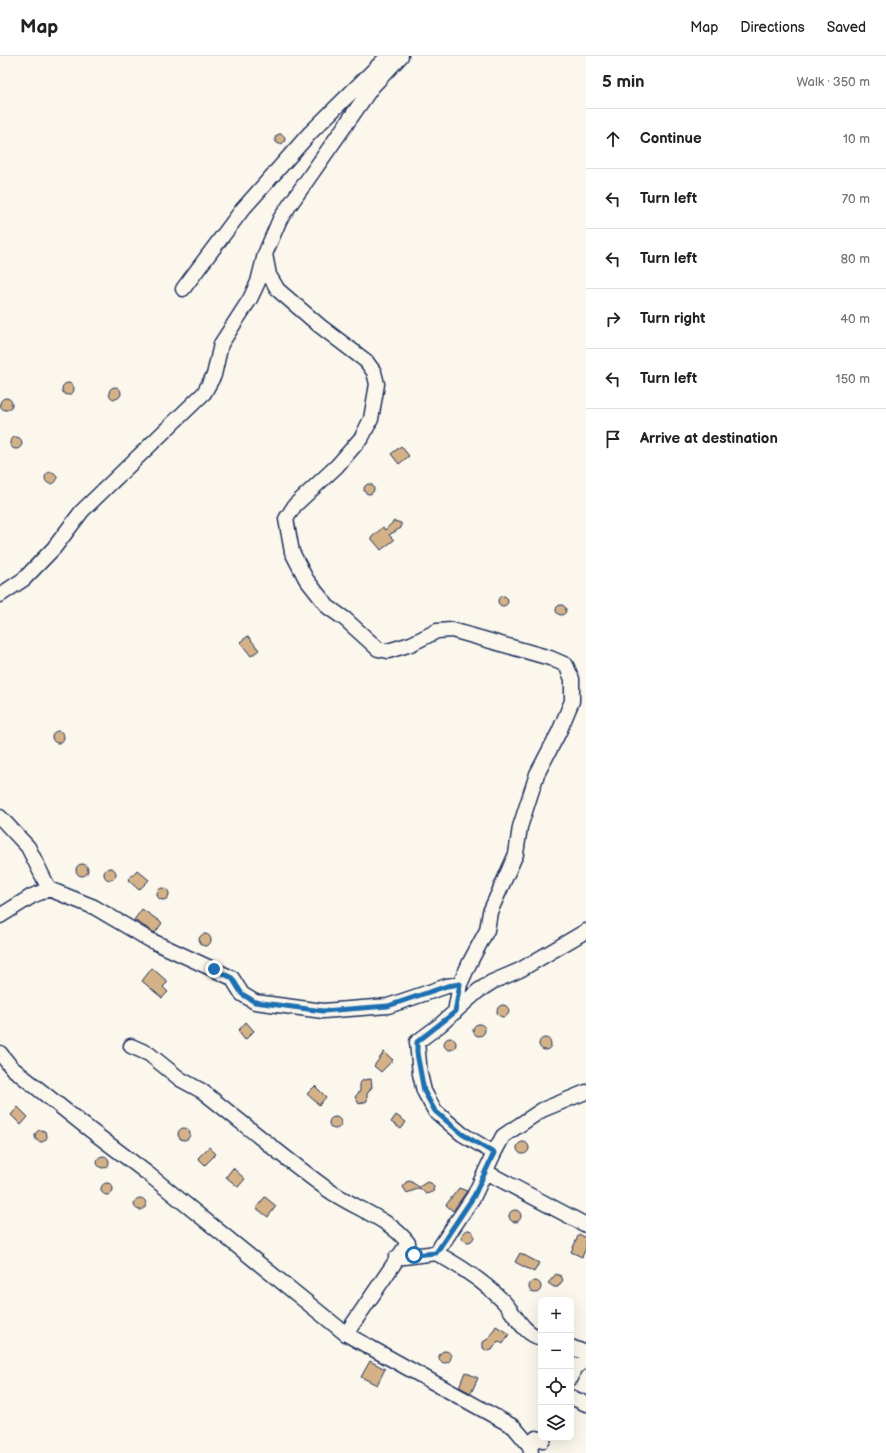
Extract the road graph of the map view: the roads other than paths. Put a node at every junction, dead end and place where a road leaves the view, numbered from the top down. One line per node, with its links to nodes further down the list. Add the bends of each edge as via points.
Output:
1 (388, 56): 4 (street, via 304,138 242,210)
2 (401, 56): 3 (street, via 372,87 297,192 280,218)
3 (265, 254): 5 (street, via 258,282 250,300 221,344 214,376 204,392 82,511 54,548 24,579); 10 (street, via 269,275 278,290 366,361 374,372 377,384 371,418 362,437 337,466 295,505 286,519 292,552 306,580 328,607 378,649 388,651 411,644 436,631 452,630 550,658 566,665 572,679 572,702 537,774 520,827 516,854 490,912 487,930)
4 (183, 289)
5 (0, 595)
6 (0, 817): 7 (street, via 28,847)
7 (49, 889): 8 (street, via 32,896); 10 (street, via 94,907 150,940 232,978 242,994 255,1002 323,1011 388,1006)
8 (0, 916)
9 (586, 931): 11 (street, via 520,970 492,982)
10 (460, 984): 11 (street)
11 (455, 1012): 15 (street, via 417,1042 424,1091 435,1111 462,1134)
12 (130, 1046): 19 (street, via 148,1054 180,1079 202,1091 328,1190 402,1235 408,1243)
13 (0, 1053): 20 (street, via 12,1068)
14 (586, 1092): 15 (street, via 542,1110 503,1136)
15 (494, 1153): 16 (street)
16 (486, 1172): 17 (street); 18 (street, via 474,1196)
17 (586, 1225)
18 (436, 1253): 19 (street); 21 (street, via 464,1268 502,1300 517,1321)
19 (396, 1258): 20 (street)
20 (346, 1334): 29 (street, via 514,1427)
21 (538, 1337)
22 (574, 1348): 23 (street)
23 (586, 1354)
24 (586, 1360): 25 (street)
25 (574, 1369)
26 (574, 1398): 27 (street)
27 (586, 1404)
28 (538, 1439): 29 (street)
29 (531, 1449)

